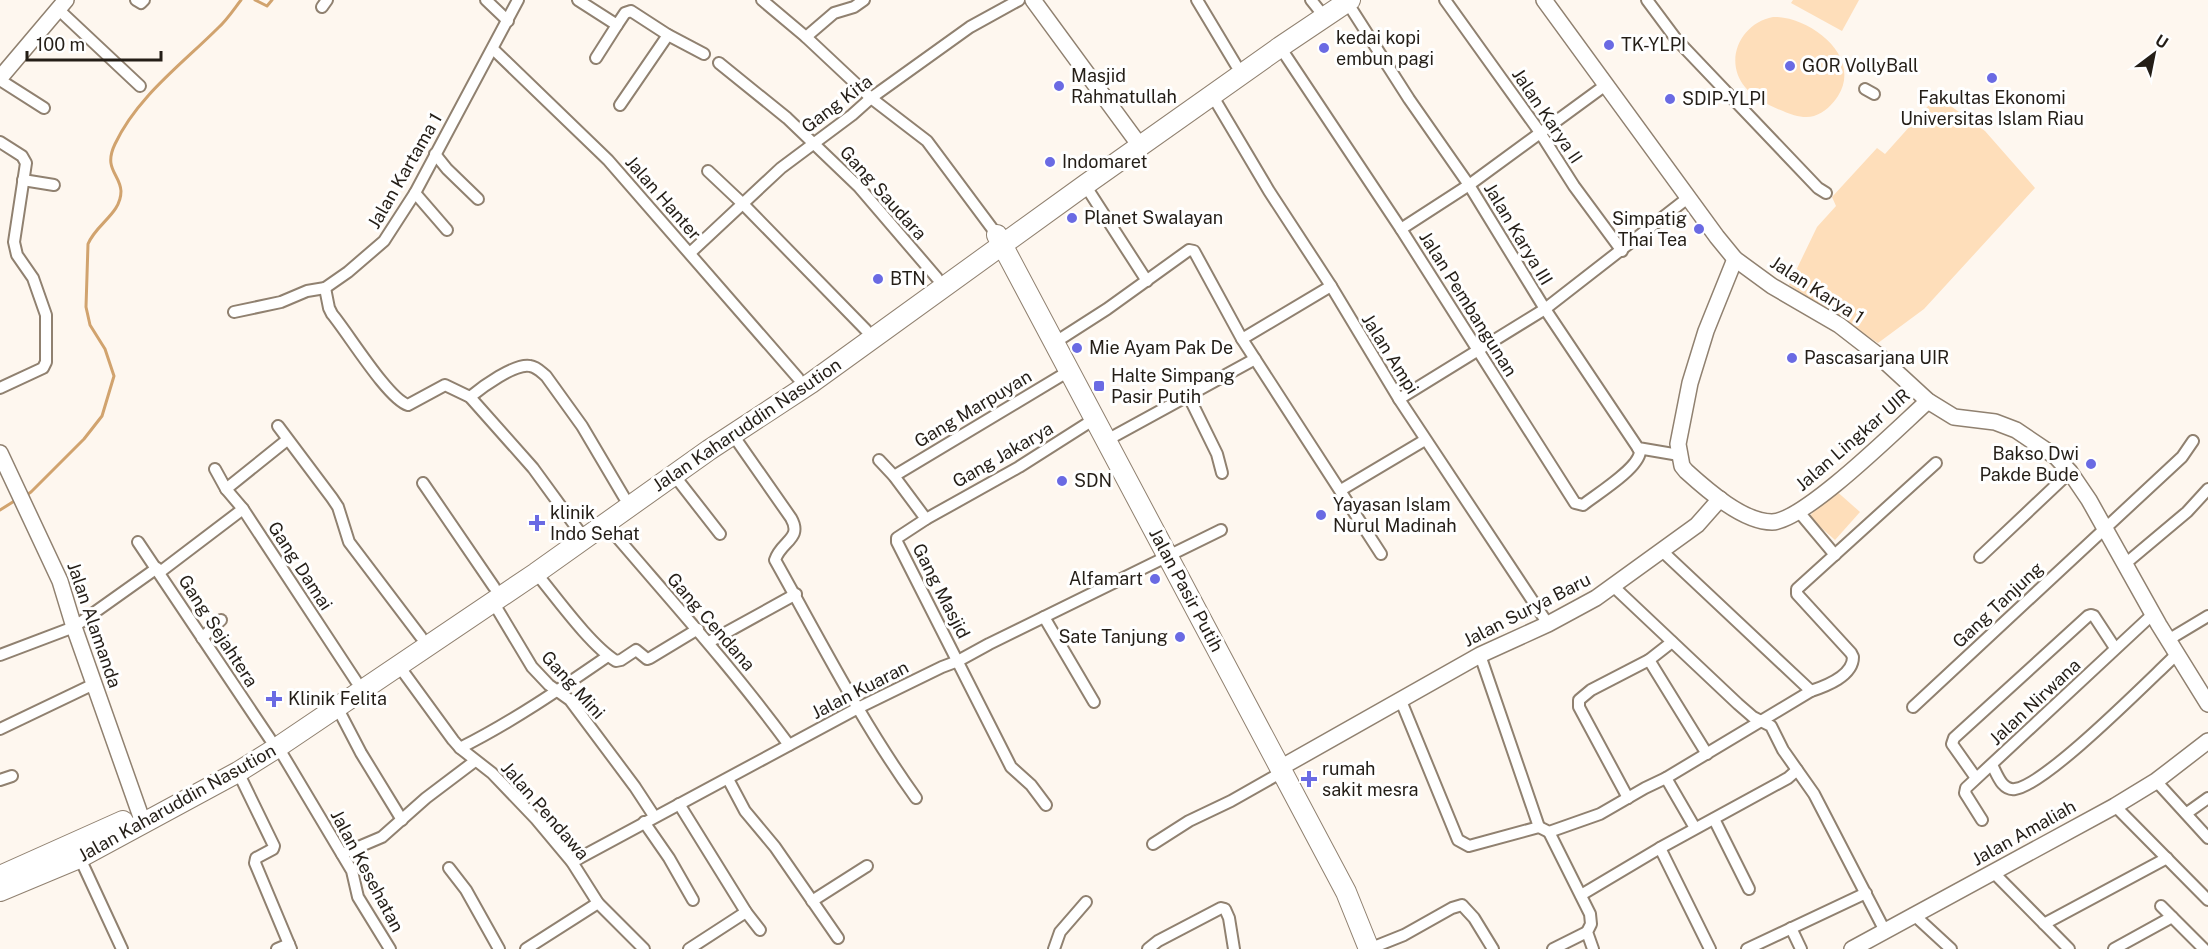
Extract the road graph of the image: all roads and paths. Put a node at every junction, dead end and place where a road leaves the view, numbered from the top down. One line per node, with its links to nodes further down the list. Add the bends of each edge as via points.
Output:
1 (136, 0): 2 (street)
2 (144, 0)
3 (486, 0): 16 (street)
4 (518, 0): 16 (street, Jalan Kartama 1)
5 (578, 0): 17 (street)
6 (762, 0): 19 (street)
7 (864, 0): 19 (street, via 834,13)
8 (1019, 0): 30 (street, Gang Kita, via 970,27)
9 (1197, 0): 25 (street)
10 (1445, 0): 33 (street, Jalan Karya II)
11 (1544, 0): 27 (street, Jalan Karya 1)
12 (1647, 0): 44 (street, via 1676,39)
13 (1036, 1): 34 (street)
14 (1332, 2): 20 (highway, Jalan Kaharuddin Nasution); 25 (highway, Jalan Kaharuddin Nasution); 42 (street, Jalan Karya III, via 1409,99)
15 (62, 5): 26 (street); 28 (street)
16 (508, 21): 21 (street, Jalan Kartama 1)
17 (618, 25): 18 (street, via 629,11); 23 (street)
18 (668, 35): 22 (street); 31 (street)
19 (806, 38): 30 (street)
20 (1280, 47): 29 (highway, Jalan Kaharuddin Nasution); 48 (street, Jalan Pembangunan)
21 (494, 49): 37 (street, Jalan Kartama 1); 52 (street, Jalan Hanter, via 608,160)
22 (704, 54)
23 (596, 58)
24 (719, 63): 36 (street, Gang Saudara)
25 (1236, 65): 34 (highway, Jalan Kaharuddin Nasution)
26 (0, 79): 32 (street)
27 (1607, 84): 33 (street); 45 (street, Jalan Karya 1)
28 (140, 86)
29 (1212, 95): 41 (highway, Jalan Kaharuddin Nasution); 56 (street, Jalan Ampi)
30 (871, 98): 36 (street, Gang Kita); 50 (street, via 927,141)
31 (620, 105)
32 (44, 108)
33 (1539, 131): 42 (street); 51 (street, Jalan Karya II)
34 (1134, 139): 50 (highway, Jalan Kaharuddin Nasution)
35 (0, 142): 39 (street, via 25,160)
36 (814, 143): 47 (street, Gang Kita, via 759,186); 54 (street, Gang Saudara, via 859,187)
37 (435, 154): 43 (street, Jalan Kartama 1); 46 (street)
38 (708, 171): 47 (street)
39 (23, 180): 40 (street); 67 (street, via 14,248 31,274 46,315 46,362 40,371)
40 (54, 185)
41 (1085, 185): 50 (highway, Jalan Kaharuddin Nasution); 55 (street)
42 (1469, 185): 48 (street); 58 (street, Jalan Karya III)
43 (415, 193): 49 (street); 57 (street, Jalan Kartama 1, via 384,242)
44 (1826, 193)
45 (1689, 197): 51 (street); 53 (street, Jalan Karya 1)
46 (478, 199)
47 (743, 204): 52 (street, Gang Kita); 60 (street)
48 (1401, 229): 63 (street, Jalan Pembangunan)
49 (447, 230)
50 (999, 240): 54 (highway, Jalan Kaharuddin Nasution); 62 (highway, Jalan Pasir Putih); 74 (highway, Jalan Kaharuddin Nasution, via 819,377)
51 (1622, 251): 58 (street)
52 (690, 253): 66 (street, Jalan Hanter)
53 (1735, 259): 71 (street, Jalan Karya 1, via 1839,325); 81 (street, via 1690,383)
54 (937, 278): 60 (highway, Jalan Kaharuddin Nasution)
55 (1147, 281): 61 (street, via 1192,250); 62 (street)
56 (1331, 286): 61 (street); 70 (street, Jalan Ampi)
57 (324, 288): 59 (street, Jalan Kartama 1); 68 (street, via 332,314 388,388 404,403 408,405 445,385)
58 (1545, 309): 63 (street); 79 (street, Jalan Karya III)
59 (234, 312)
60 (866, 330): 66 (highway, Jalan Kaharuddin Nasution)
61 (1242, 339): 64 (street)
62 (1054, 343): 65 (highway, Jalan Pasir Putih)
63 (1477, 350): 70 (street); 79 (street, Jalan Pembangunan, via 1578,505 1628,471 1639,460)
64 (1255, 359): 69 (street); 92 (street)
65 (1069, 371): 72 (highway, Jalan Pasir Putih); 88 (street, Gang Marpuyan)
66 (798, 378): 93 (highway, Jalan Kaharuddin Nasution)
67 (0, 388)
68 (470, 397): 93 (street, via 488,382 523,366 533,366 546,376 582,426); 101 (street, via 533,468)
69 (1189, 397): 76 (street); 86 (street)
70 (1399, 399): 77 (street, Jalan Ampi)
71 (1928, 401): 85 (street, Jalan Karya 1, via 1954,417 2016,430 2056,457); 96 (street, Jalan Lingkar UIR)
72 (1096, 418): 76 (highway, Jalan Pasir Putih); 97 (street, Gang Jakarya)
73 (278, 426): 75 (street)
74 (734, 435): 87 (highway, Jalan Kaharuddin Nasution); 114 (street, via 794,524 795,533 776,560)
75 (287, 440): 90 (street); 122 (street, via 338,507 349,542)
76 (1107, 440): 108 (highway, Jalan Pasir Putih)
77 (1425, 440): 92 (street); 119 (street, Jalan Ampi)
78 (2193, 441): 99 (street, Gang Tanjung, via 2182,457)
79 (1638, 448): 81 (street)
80 (0, 453): 120 (street, Jalan Alamanda, via 60,581)
81 (1679, 455): 94 (street, Jalan Lingkar UIR, via 1686,471)
82 (879, 460): 88 (street, Gang Masjid)
83 (1936, 463): 106 (street)
84 (215, 470): 90 (street, Gang Damai)
85 (2070, 472): 99 (street, Jalan Karya 1); 107 (street)
86 (1222, 473)
87 (674, 475): 98 (highway, Jalan Kaharuddin Nasution); 102 (street)
88 (894, 476): 97 (street, Gang Masjid)
89 (423, 483): 113 (street, Gang Mini)
90 (226, 489): 95 (street, Gang Damai)
91 (2208, 489): 109 (street)
92 (1341, 490): 105 (street)
93 (624, 497): 101 (highway, Jalan Kaharuddin Nasution)
94 (1720, 499): 96 (street, Jalan Lingkar UIR, via 1743,514 1773,522); 104 (street, Jalan Surya Baru, via 1697,525)
95 (243, 509): 110 (street); 135 (street, Gang Damai)
96 (1799, 512): 106 (street)
97 (926, 519): 133 (street, Gang Masjid, via 900,535 897,542)
98 (604, 523): 101 (highway, Jalan Kaharuddin Nasution); 121 (street, Gang Cendana)
99 (2105, 528): 109 (street, Jalan Karya 1); 143 (street, Gang Tanjung)
100 (1221, 530): 108 (street, Jalan Kuaran)
101 (580, 532): 111 (highway, Jalan Kaharuddin Nasution); 113 (highway, Jalan Kaharuddin Nasution)
102 (720, 534)
103 (138, 542): 110 (street, Gang Sejahtera)
104 (1662, 551): 112 (street, Jalan Surya Baru); 137 (street)
105 (1381, 554)
106 (1835, 555): 137 (street, via 1797,592 1851,652 1854,662 1840,678)
107 (1980, 556)
108 (1168, 557): 117 (street, Jalan Kuaran); 154 (highway, Jalan Pasir Putih)
109 (2125, 564): 115 (street, Jalan Karya 1)
110 (158, 570): 120 (street); 123 (street, Gang Sejahtera)
111 (536, 573): 113 (highway, Jalan Kaharuddin Nasution); 131 (street)
112 (1614, 586): 119 (street, Jalan Surya Baru); 126 (street)
113 (493, 594): 122 (highway, Jalan Kaharuddin Nasution); 134 (highway, Jalan Kaharuddin Nasution); 138 (street, Gang Mini, via 532,667)
114 (796, 594): 125 (street); 144 (street)
115 (2152, 614): 124 (street, Jalan Karya 1); 127 (street, Jalan Nirwana)
116 (2208, 616): 124 (street)
117 (1044, 617): 133 (street, Jalan Kuaran); 140 (street)
118 (221, 620): 123 (street)
119 (1548, 624): 130 (street, Jalan Surya Baru)
120 (74, 627): 129 (street); 136 (street, Jalan Alamanda)
121 (698, 629): 125 (street, Gang Cendana); 131 (street, via 650,658 636,650 619,661)
122 (421, 637): 135 (highway, Jalan Kaharuddin Nasution)
123 (202, 638): 148 (street, Gang Sejahtera)
124 (2168, 639): 128 (street, Jalan Karya 1)
125 (709, 642): 149 (street, Gang Cendana)
126 (1672, 642): 132 (street); 145 (street, via 1753,717)
127 (2115, 648): 153 (street, Jalan Nirwana); 159 (street, via 2094,616 2088,616 1952,740)
128 (2176, 654): 141 (street, Jalan Karya 1); 153 (street, via 2065,759 2039,777 2009,789)
129 (0, 655)
130 (1480, 655): 139 (street, Jalan Surya Baru); 177 (street)
131 (608, 656): 138 (street)
132 (1649, 660): 151 (street); 164 (street, via 1579,700 1579,707)
133 (958, 661): 144 (street, Jalan Kuaran); 167 (street, via 1011,767)
134 (399, 666): 142 (highway, Jalan Kaharuddin Nasution); 150 (street, Jalan Pendawa)
135 (356, 681): 148 (highway, Jalan Kaharuddin Nasution)
136 (94, 684): 146 (street); 170 (street, Jalan Alamanda)
137 (1811, 691): 145 (street)
138 (557, 692): 150 (street); 171 (street, Gang Mini, via 570,700)
139 (1401, 701): 154 (street, Jalan Surya Baru); 177 (street, via 1458,840 1469,846)
140 (1094, 702)
141 (2208, 704)
142 (337, 706): 148 (highway, Jalan Kaharuddin Nasution); 173 (street)
143 (1913, 707)
144 (858, 708): 149 (street, Jalan Kuaran); 163 (street)
145 (1763, 720): 151 (street); 155 (street, via 1771,726)
146 (0, 729)
147 (2208, 741): 162 (street, Jalan Amaliah)
148 (274, 743): 156 (highway, Jalan Kaharuddin Nasution); 170 (highway, Jalan Kaharuddin Nasution); 182 (street, Jalan Kesehatan)
149 (789, 745): 160 (street, Jalan Kuaran)
150 (460, 748): 152 (street, Jalan Pendawa)
151 (1707, 754): 158 (street)
152 (475, 761): 173 (street); 184 (street, Jalan Pendawa, via 492,773)
153 (1992, 765): 159 (street, Jalan Nirwana)
154 (1281, 770): 179 (street); 220 (highway, Jalan Pasir Putih, via 1346,892)
155 (1797, 770): 172 (street); 191 (street, via 1814,794)
156 (238, 772): 181 (highway, Jalan Kaharuddin Nasution); 208 (street, via 273,846 255,862)
157 (12, 776): 161 (street)
158 (1666, 778): 164 (street); 176 (street)
159 (1976, 778): 174 (street, via 1965,793)
160 (728, 779): 166 (street, Jalan Kuaran); 195 (street, via 745,811 776,847)
161 (0, 780)
162 (2156, 780): 168 (street, Jalan Amaliah); 169 (street)
163 (916, 798)
164 (1628, 798): 177 (street, via 1600,814)
165 (2208, 798): 169 (street)
166 (679, 804): 171 (street, Jalan Kuaran); 199 (street)
167 (1046, 805)
168 (2115, 806): 183 (street); 187 (street, Jalan Amaliah)
169 (2187, 813): 178 (street)
170 (140, 814): 181 (highway, Jalan Kaharuddin Nasution)
171 (654, 816): 175 (street, Jalan Kuaran)
172 (1714, 819): 176 (street); 189 (street)
173 (402, 820): 182 (street, via 382,837)
174 (1982, 820)
175 (644, 822): 184 (street, Jalan Kuaran); 193 (street)
176 (1695, 828): 180 (street)
177 (1544, 830): 192 (street)
178 (2208, 838)
179 (1153, 844)
180 (1660, 848): 192 (street); 224 (street)
181 (76, 850): 188 (highway, Jalan Kaharuddin Nasution); 190 (highway, Jalan Kaharuddin Nasution); 210 (street)
182 (342, 854): 212 (street, Jalan Kesehatan, via 352,871 358,897)
183 (2167, 858): 194 (street); 202 (street)
184 (572, 862): 197 (street, Jalan Pendawa)
185 (867, 866): 195 (street)
186 (449, 868): 213 (street)
187 (1993, 872): 200 (street, Jalan Amaliah); 202 (street)
188 (0, 876)
189 (1749, 889)
190 (0, 891)
191 (1866, 893): 203 (street); 205 (street)
192 (1581, 895): 206 (street, via 1590,914)
193 (693, 900)
194 (2208, 900)
195 (812, 901): 207 (street)
196 (1086, 902): 217 (street, via 1060,932)
197 (598, 903): 214 (street); 215 (street, Jalan Pendawa)
198 (2161, 906): 201 (street)
199 (746, 912): 204 (street); 216 (street)
200 (1913, 914): 205 (street, Jalan Amaliah); 228 (street)
201 (2172, 916): 230 (street); 231 (street)
202 (2044, 924): 229 (street)
203 (1791, 928): 225 (street); 226 (street)
204 (760, 930)
205 (1885, 931): 227 (street, Jalan Amaliah)
206 (1587, 932): 222 (street); 223 (street)
207 (838, 938)
208 (290, 946): 211 (street)
209 (2208, 946): 231 (street)
210 (122, 949)
211 (277, 949)
212 (390, 949)
213 (499, 949)
214 (526, 949)
215 (644, 949)
216 (689, 949)
217 (1054, 949)
218 (1148, 949): 219 (street, via 1221,908 1226,909 1229,918)
219 (1234, 949)
220 (1369, 949): 221 (street, via 1462,905)
221 (1493, 949)
222 (1553, 949)
223 (1593, 949)
224 (1710, 949)
225 (1747, 949)
226 (1801, 949)
227 (1852, 949)
228 (1951, 949)
229 (2069, 949)
230 (2114, 949)
231 (2204, 949)

